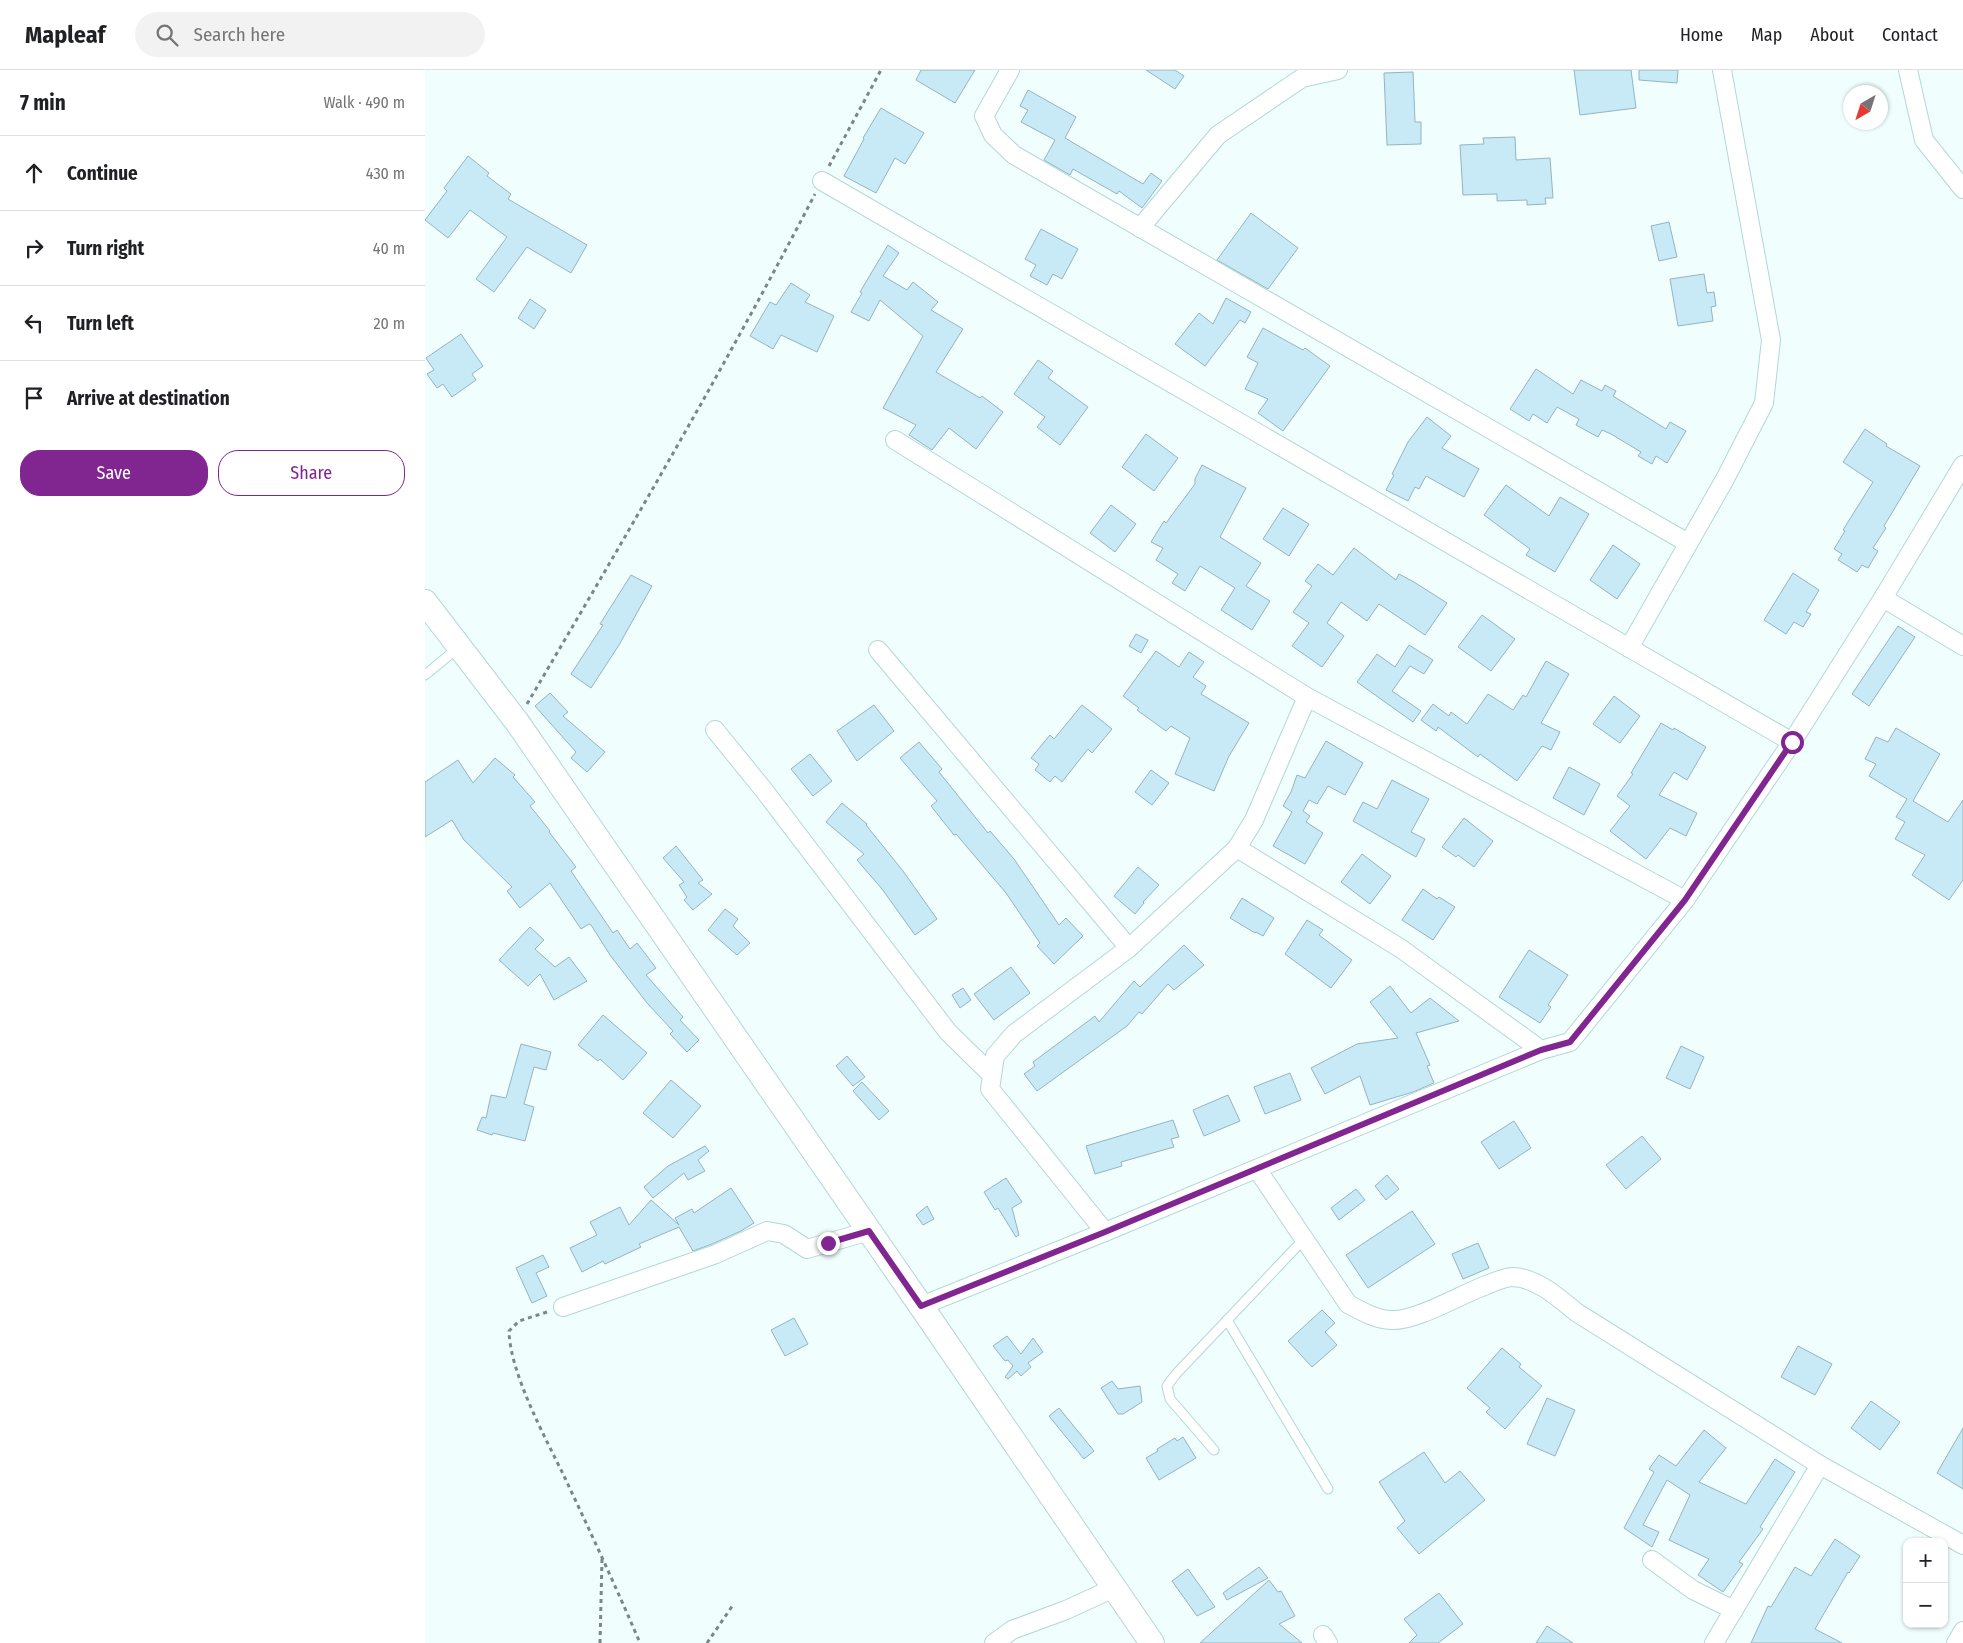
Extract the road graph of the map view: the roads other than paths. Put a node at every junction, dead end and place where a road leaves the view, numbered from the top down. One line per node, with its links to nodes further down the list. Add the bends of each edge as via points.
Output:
1 (1010, 70): 7 (street, via 983,116 993,135 1014,156)
2 (1338, 70): 7 (street, via 1302,78 1218,135)
3 (1722, 70): 10 (street, via 1771,340 1763,403)
4 (1908, 70): 6 (street, via 1924,140)
5 (822, 181): 15 (street)
6 (1963, 189)
7 (1141, 228): 10 (street)
8 (895, 440): 18 (street)
9 (1963, 465): 11 (street)
10 (1688, 543): 15 (street)
11 (1883, 598): 14 (street); 20 (street)
12 (425, 602): 13 (main road)
13 (459, 646): 17 (lane); 27 (main road, via 517,722)
14 (1963, 646)
15 (1629, 648): 20 (street)
16 (878, 650): 23 (street)
17 (425, 675)
18 (1307, 697): 21 (street, via 1254,820); 22 (street)
19 (715, 730): 25 (street, via 948,1032)
20 (1792, 742): 22 (street)
21 (1237, 848): 23 (street); 24 (street, via 1400,948)
22 (1685, 900): 24 (street, via 1570,1042)
23 (1129, 948): 25 (street, via 1014,1034 995,1056)
24 (1541, 1050): 26 (street)
25 (992, 1075): 28 (street, via 990,1089)
26 (1257, 1169): 28 (street); 29 (street)
27 (869, 1231): 30 (main road); 31 (street, via 807,1249 784,1234 767,1231 716,1254)
28 (1105, 1232): 30 (street)
29 (1304, 1239): 32 (lane); 34 (street, via 1348,1304 1390,1320 1404,1319 1513,1277 1536,1284)
30 (921, 1306): 38 (main road)
31 (563, 1307)
32 (1227, 1320): 33 (lane, via 1167,1386 1171,1399); 35 (lane)
33 (1214, 1450)
34 (1820, 1465): 36 (street); 39 (street)
35 (1327, 1489)
36 (1963, 1545)
37 (1652, 1560): 39 (street, via 1693,1590)
38 (1114, 1588): 41 (street, via 1012,1630); 42 (main road)
39 (1733, 1610): 43 (street)
40 (1963, 1631): 44 (street)
41 (994, 1643)
42 (1152, 1643)
43 (1714, 1643)
44 (1956, 1643)

